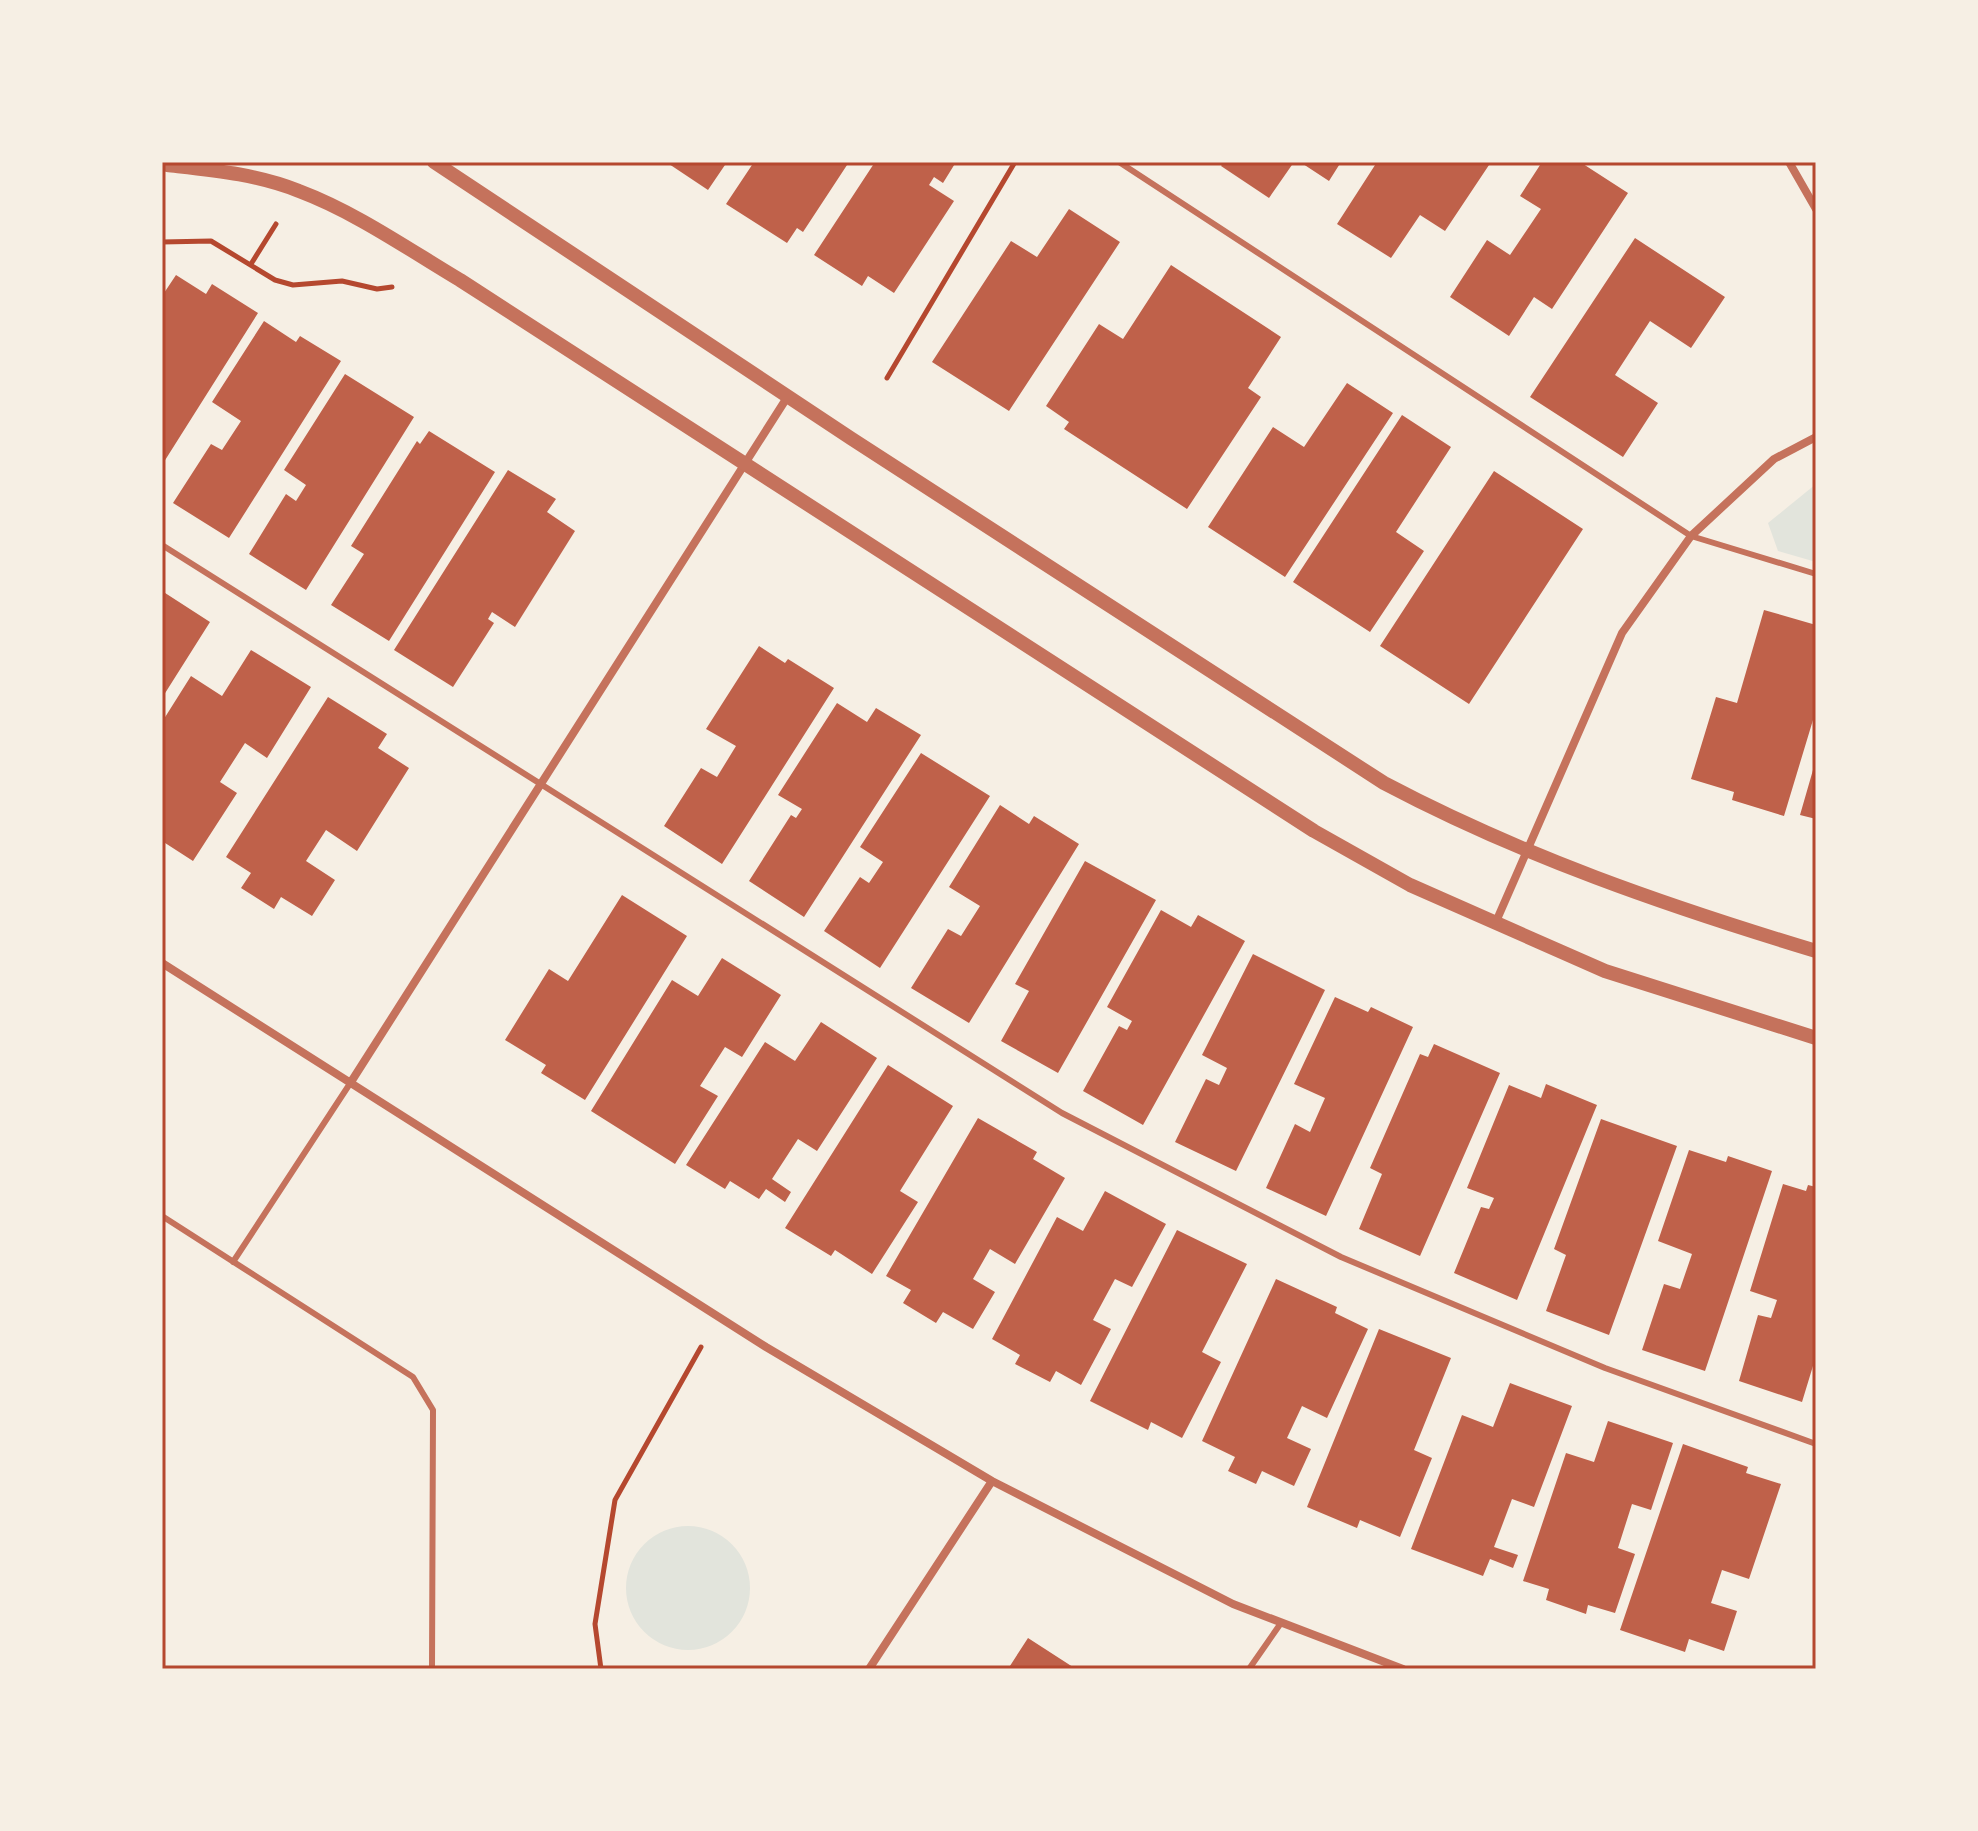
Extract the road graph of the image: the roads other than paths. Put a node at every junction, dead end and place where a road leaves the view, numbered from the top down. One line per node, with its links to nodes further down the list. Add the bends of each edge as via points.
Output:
1 (434, 162): 6 (street)
2 (1119, 162): 9 (lane)
3 (1789, 162): 5 (street)
4 (167, 165): 8 (street, via 225,172 299,191 346,213 460,280)
5 (1816, 209)
6 (788, 396): 8 (street); 13 (street, via 1384,783 1456,822)
7 (1816, 437): 9 (street, via 1774,459)
8 (744, 465): 12 (street); 14 (street, via 1314,831)
9 (1691, 536): 11 (lane); 13 (street, via 1622,633)
10 (162, 545): 12 (lane)
11 (1816, 574)
12 (540, 784): 18 (street); 21 (lane, via 1062,1113 1341,1257 1605,1368)
13 (1526, 850): 14 (street); 15 (street, via 1604,883)
14 (1495, 925): 17 (street, via 1605,971)
15 (1816, 951)
16 (162, 963): 18 (street)
17 (1816, 1038)
18 (351, 1082): 20 (lane); 22 (street, via 720,1317)
19 (162, 1216): 20 (lane)
20 (233, 1262): 24 (lane, via 413,1377 433,1410)
21 (1816, 1444)
22 (992, 1481): 23 (street, via 1233,1604); 25 (street)
23 (1281, 1623): 26 (lane); 27 (street)
24 (432, 1669)
25 (869, 1669)
26 (1249, 1669)
27 (1403, 1669)

